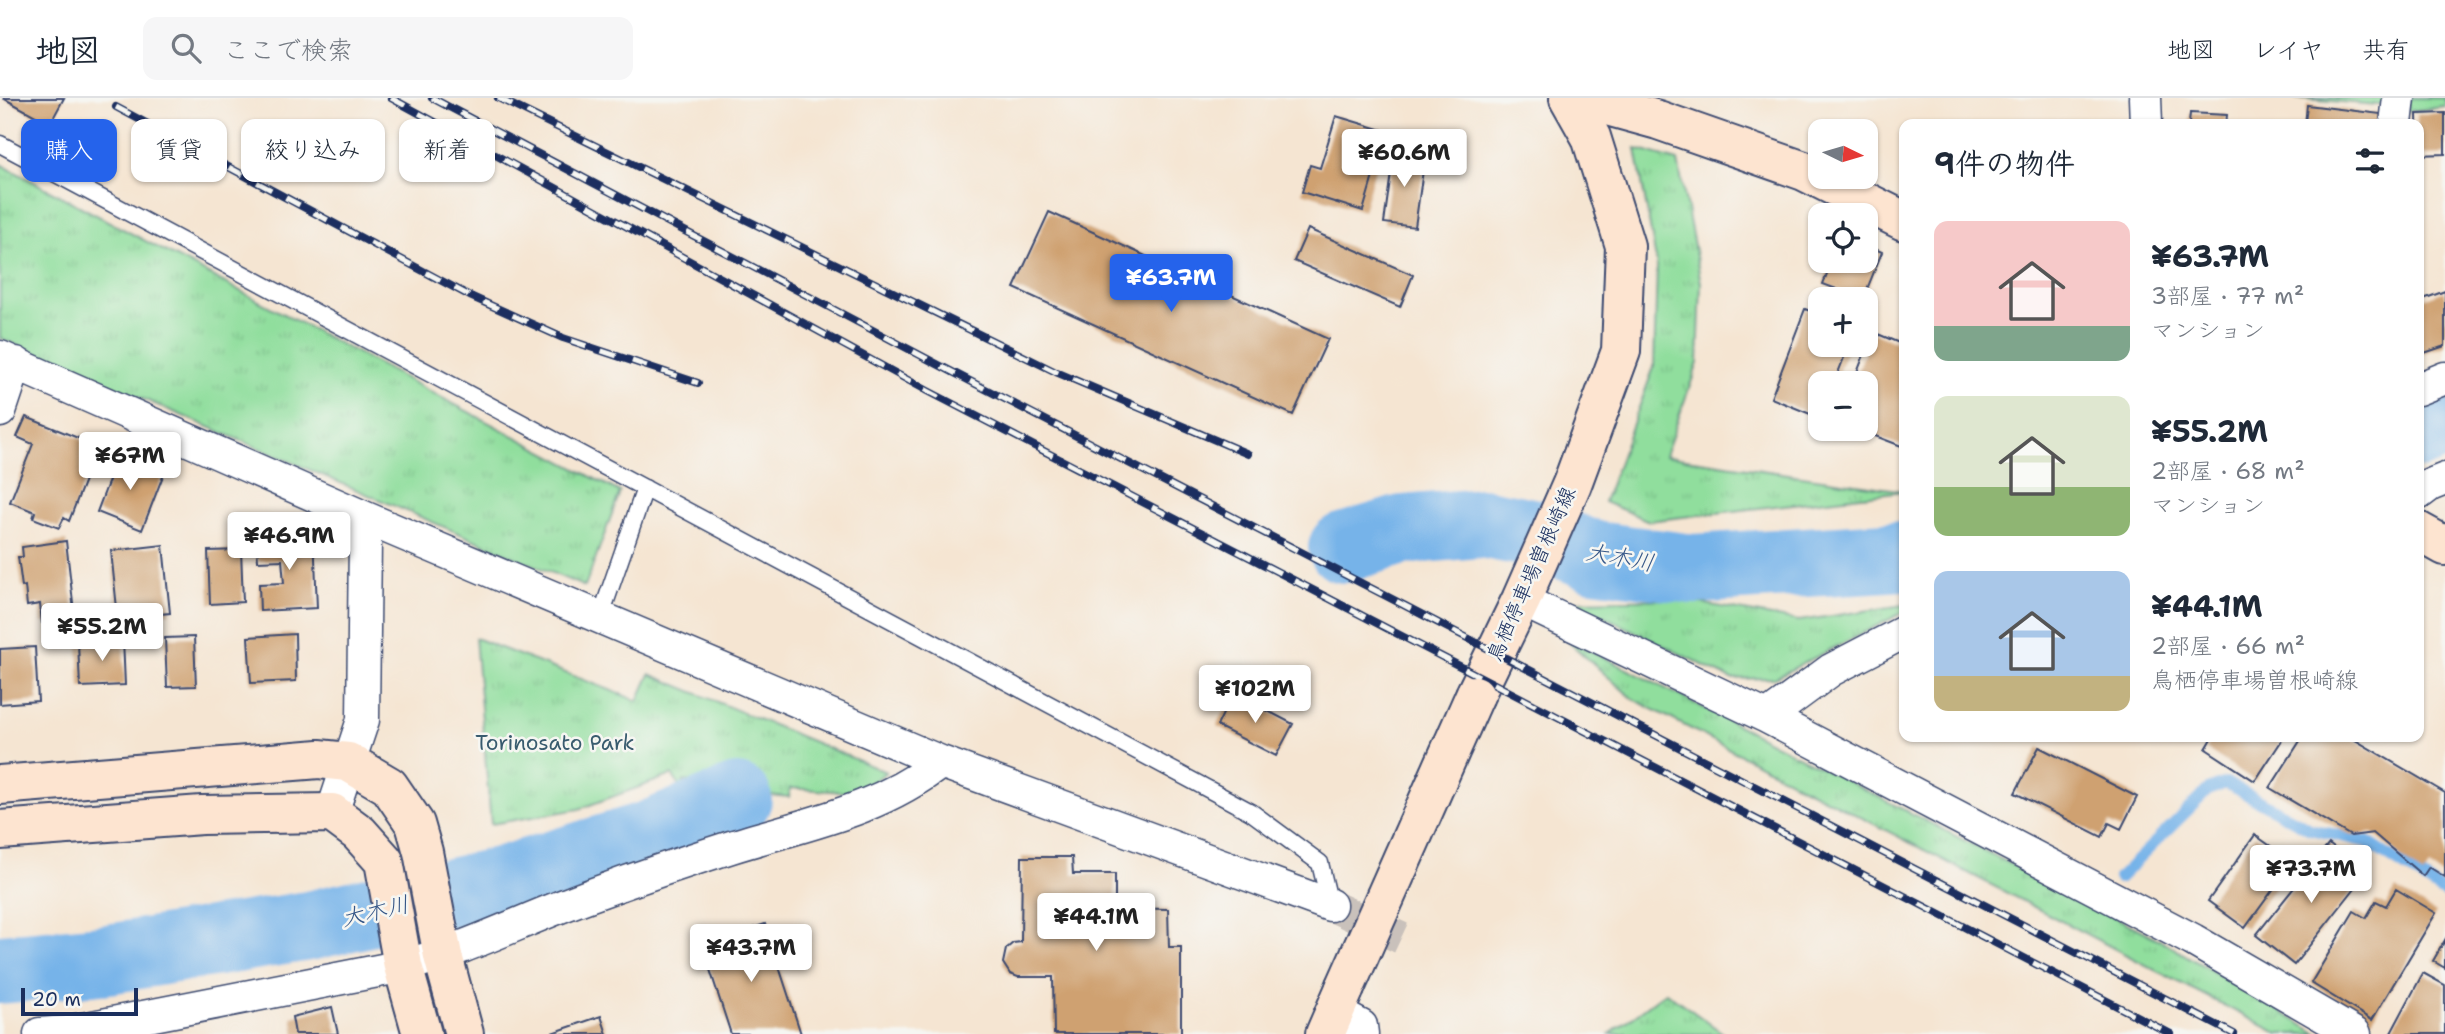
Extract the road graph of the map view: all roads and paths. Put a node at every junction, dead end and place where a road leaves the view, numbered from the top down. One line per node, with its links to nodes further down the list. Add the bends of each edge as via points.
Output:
1 (1569, 98): 19 (main road, 鳥栖停車場曽根崎線, via 1591,137 1625,246 1621,351 1572,484)
2 (1578, 98): 8 (main road, via 1658,120 1804,171)
3 (2145, 98): 5 (street)
4 (2399, 98): 6 (street)
5 (2146, 119)
6 (2397, 119)
7 (0, 144): 14 (lane)
8 (1899, 218)
9 (8, 360): 12 (street); 16 (street)
10 (2445, 378): 11 (street)
11 (2424, 386)
12 (0, 411)
13 (2445, 479): 15 (street)
14 (645, 488): 20 (lane); 28 (lane, via 1251,812 1320,863)
15 (2424, 490)
16 (368, 519): 20 (street); 23 (street, via 363,720)
17 (2424, 534): 18 (main road)
18 (2445, 546)
19 (1521, 600): 22 (street); 31 (main road, 鳥栖停車場曽根崎線, bridge, via 1475,695)
20 (600, 618): 24 (street)
21 (1899, 635): 22 (street, via 1831,670)
22 (1767, 718): 35 (street, via 2193,940)
23 (348, 762): 25 (main road, via 319,759); 26 (street); 29 (main road, via 389,786 415,824)
24 (941, 762): 28 (street); 29 (street, via 916,782 856,811 589,896)
25 (0, 785)
26 (332, 813): 27 (main road, via 202,815); 30 (main road, via 359,833 384,861)
27 (0, 830)
28 (1330, 905)
29 (443, 956): 30 (street); 34 (main road)
30 (403, 966): 32 (street); 33 (main road)
31 (1342, 1017)
32 (58, 1033)
33 (422, 1034)
34 (464, 1034)
35 (2355, 1034)

